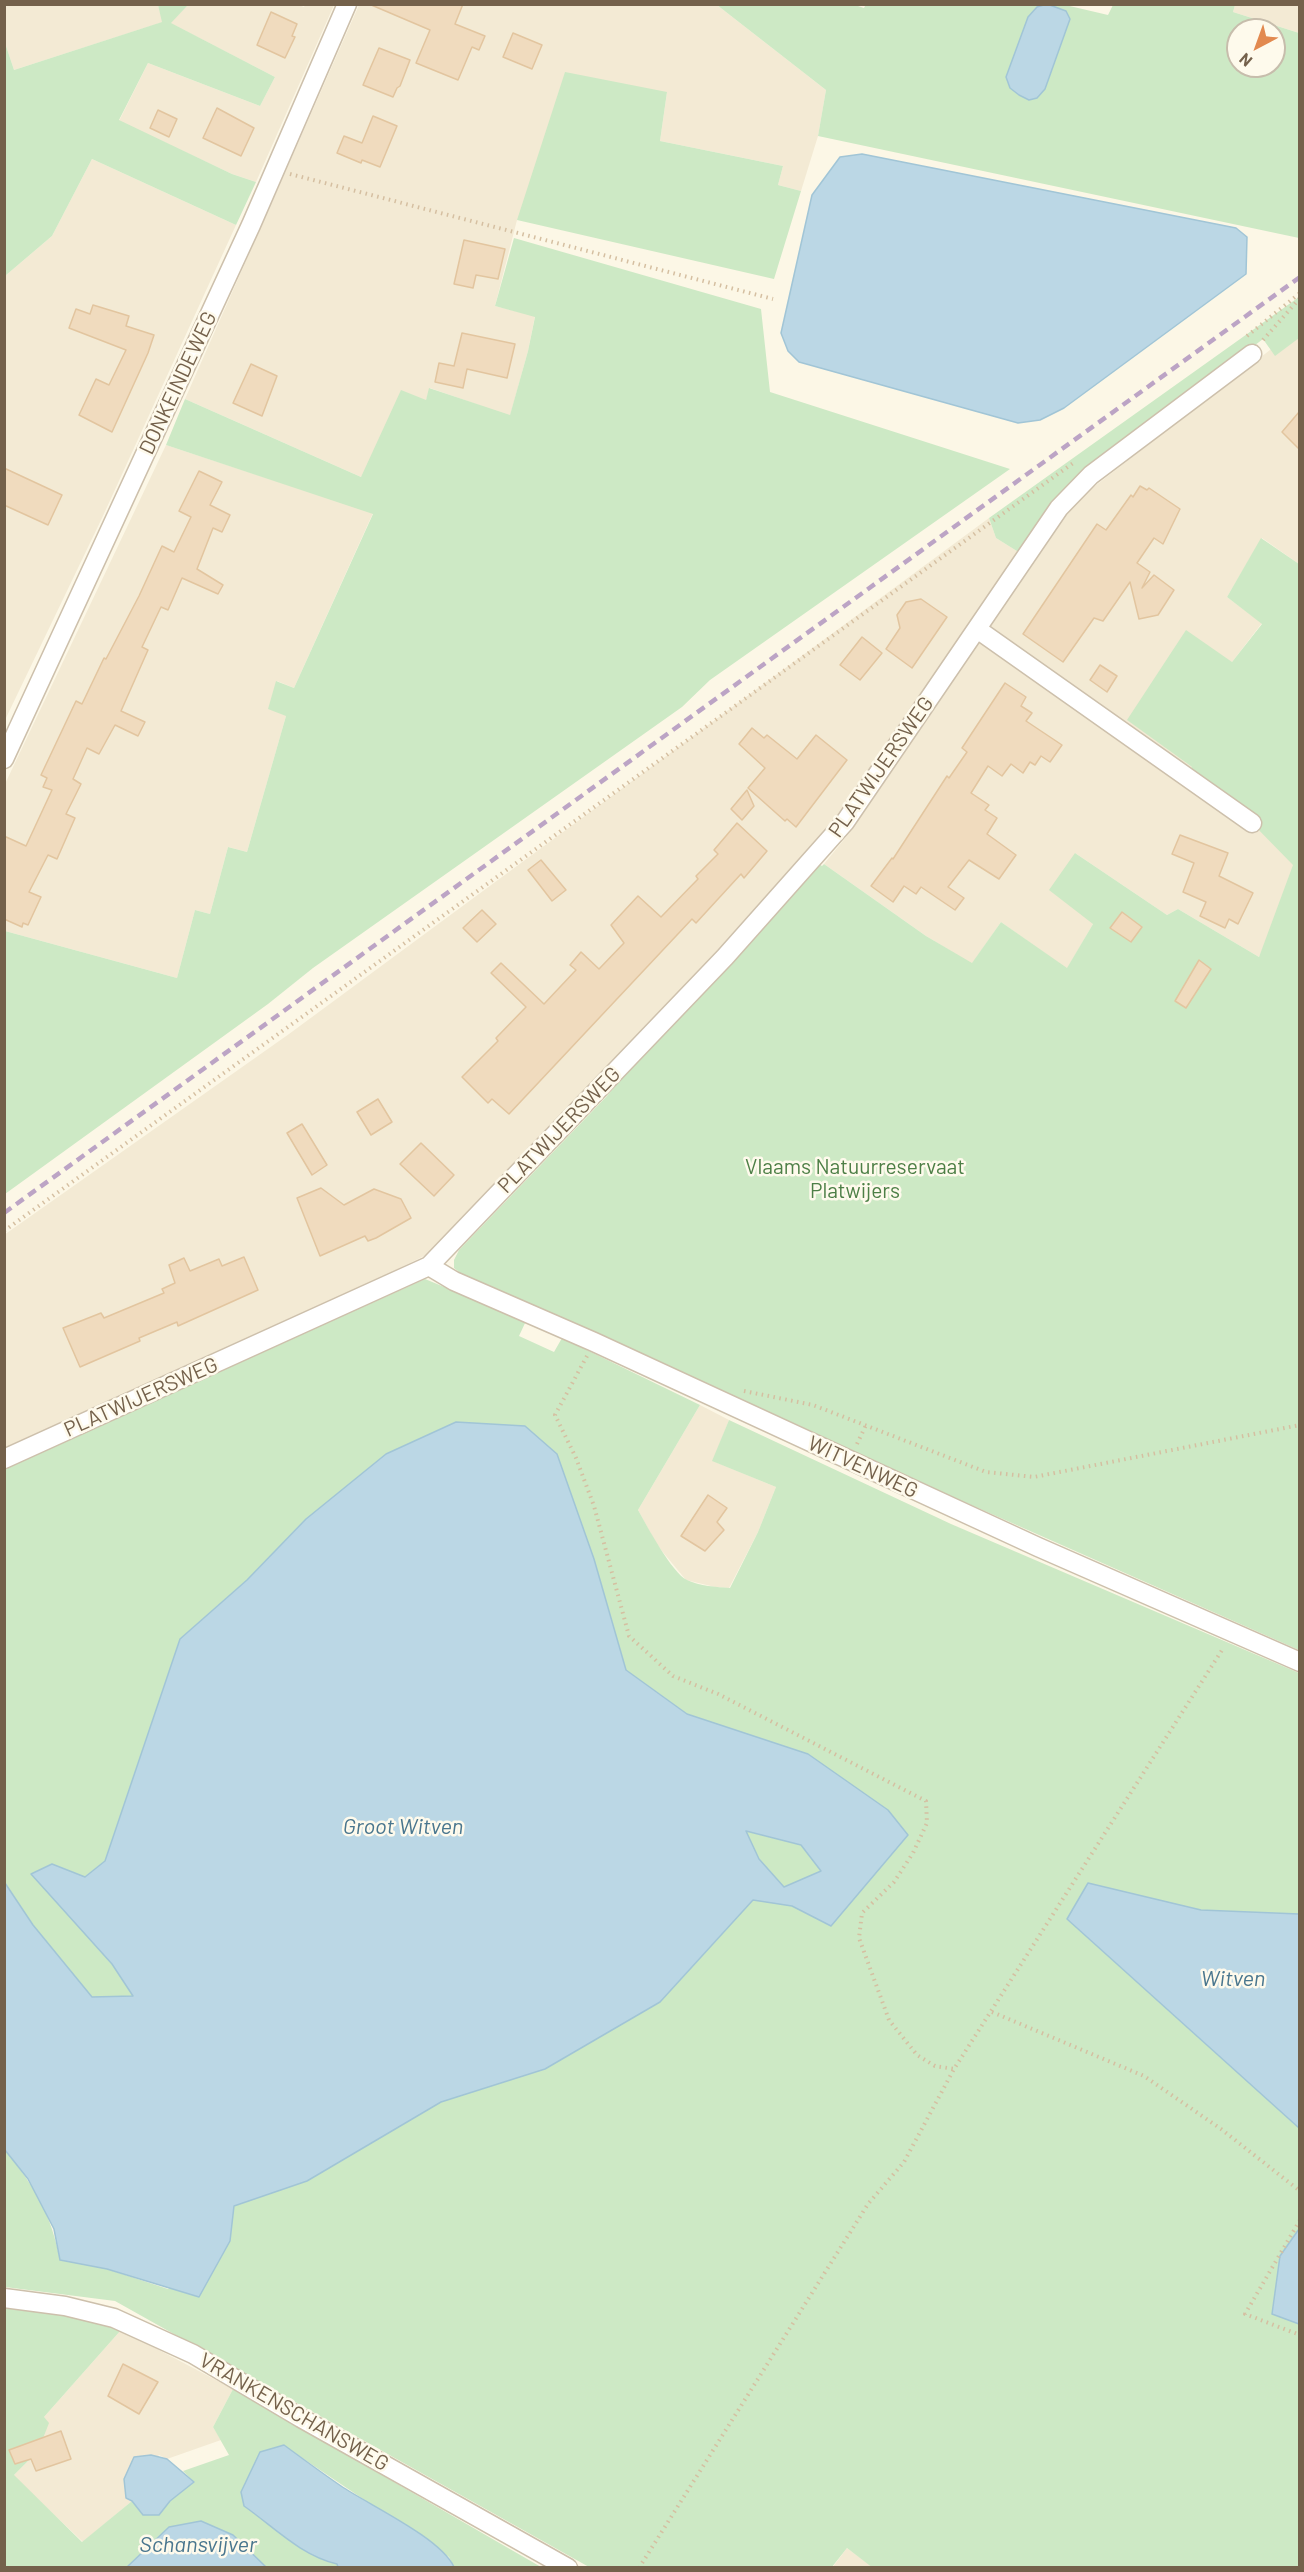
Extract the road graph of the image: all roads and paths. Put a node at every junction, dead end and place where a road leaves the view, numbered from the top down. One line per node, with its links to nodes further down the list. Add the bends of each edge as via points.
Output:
1 (347, 4): 2 (street, DONKEINDEWEG)
2 (275, 170): 4 (path); 8 (street, DONKEINDEWEG)
3 (1299, 295): 5 (path); 5 (path)
4 (773, 299)
5 (1248, 346): 7 (street, PLATWIJERSWEG, via 1071,494)
6 (1080, 459): 10 (path)
7 (977, 629): 9 (street); 11 (street, PLATWIJERSWEG, via 845,822 821,850 725,957)
8 (4, 759)
9 (1252, 823)
10 (4, 1231)
11 (429, 1266): 12 (street, WITVENWEG, via 454,1281); 15 (street, PLATWIJERSWEG)
12 (594, 1342): 16 (street, WITVENWEG); 19 (path, via 555,1415 594,1506 629,1636 673,1676 718,1694 926,1801 927,1823 913,1853 894,1882 862,1913 860,1938 889,2020 916,2055 935,2066)
13 (738, 1391): 14 (path, via 749,1390 813,1405 986,1472 1034,1478)
14 (1299, 1425)
15 (4, 1459)
16 (1233, 1633): 17 (street, WITVENWEG); 18 (path)
17 (1299, 1662)
18 (992, 2012): 19 (path); 20 (path, via 1144,2076 1221,2129)
19 (954, 2069): 25 (path, via 904,2162 868,2204)
20 (1299, 2191)
21 (1299, 2220): 23 (path, via 1245,2314)
22 (4, 2298): 24 (street, VRANKENSCHANSWEG, via 65,2306 114,2318 193,2354)
23 (1299, 2335)
24 (568, 2568)
25 (639, 2568)

